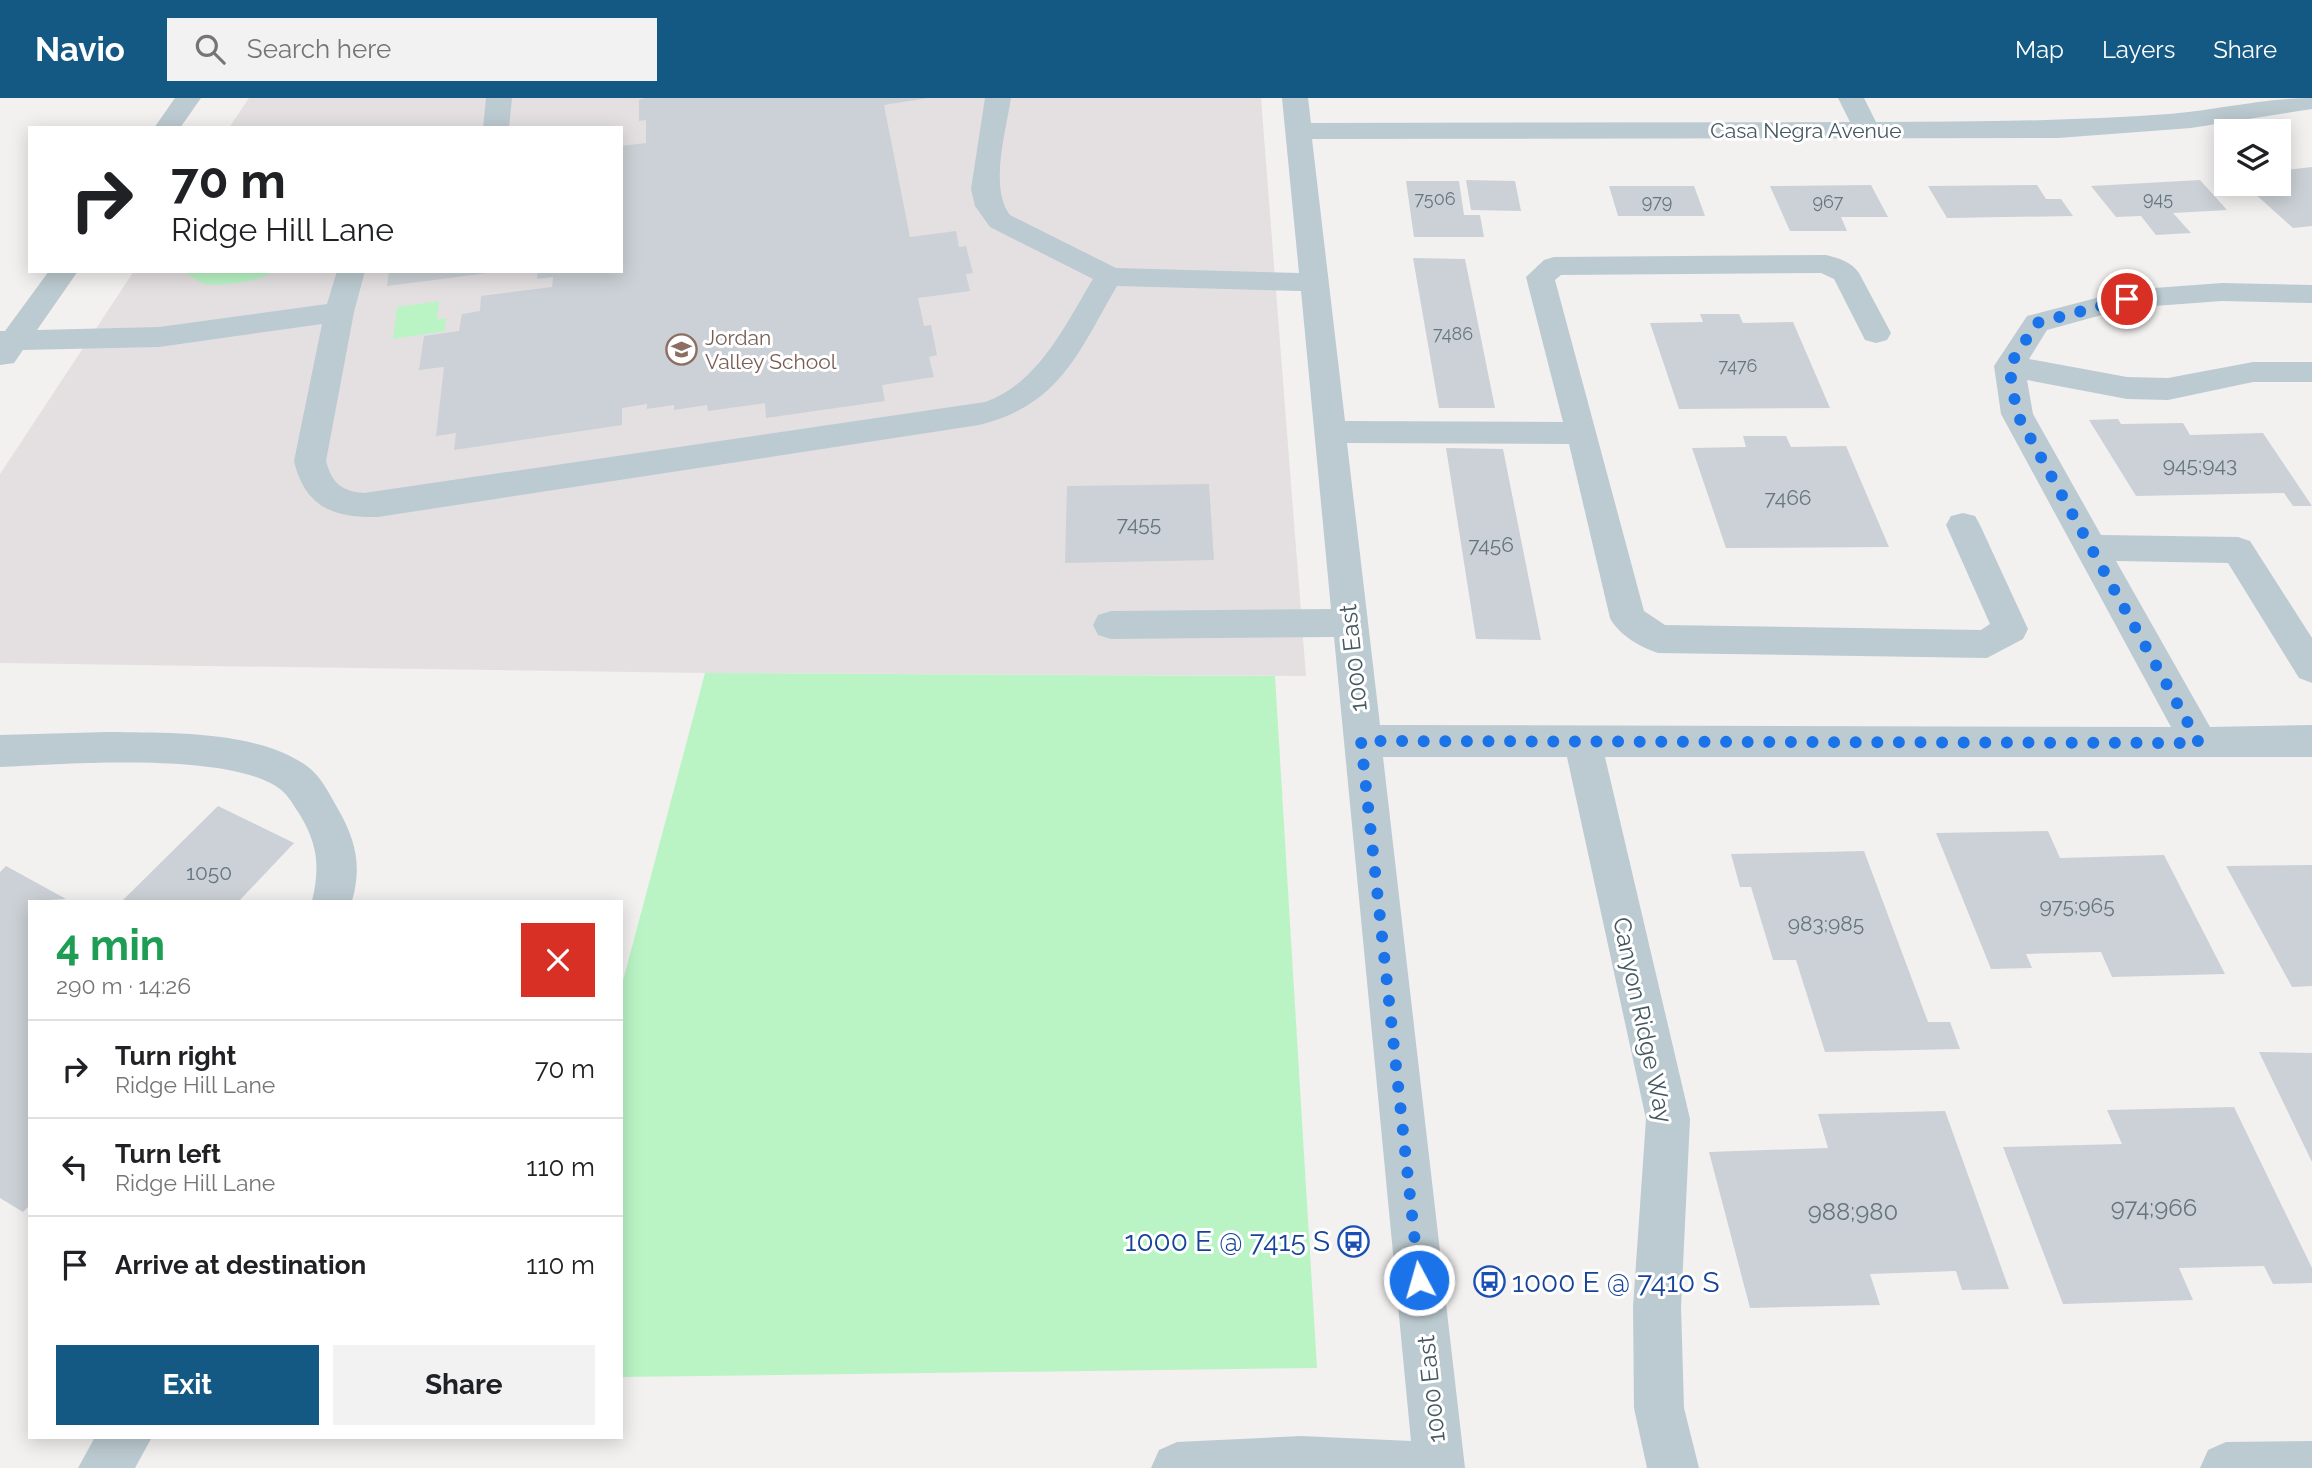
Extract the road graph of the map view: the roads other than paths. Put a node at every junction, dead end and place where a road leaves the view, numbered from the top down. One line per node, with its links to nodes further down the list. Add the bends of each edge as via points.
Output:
1 (188, 98): 7 (street)
2 (499, 98): 8 (street)
3 (998, 98): 12 (street, via 985,190 989,206 1000,221)
4 (1851, 98): 9 (street)
5 (2312, 102): 9 (street, Casa Negra Avenue, via 2191,120 2057,130)
6 (1297, 114): 9 (street, Casa Negra Avenue); 13 (street, 1000 East)
7 (168, 126)
8 (496, 126)
9 (1867, 130)
10 (62, 273): 17 (street)
11 (350, 273): 15 (street)
12 (1110, 275): 13 (street, via 1137,280); 15 (street, via 1043,380 996,410 380,505 346,503 326,495 313,482 310,461)
13 (1315, 282): 20 (street, 1000 East)
14 (2312, 294): 18 (street, via 2222,292 2127,299 2037,323)
15 (339, 312): 17 (street, via 159,337)
16 (1876, 333): 21 (street, via 1845,274 1826,264 1554,266 1540,277)
17 (4, 348)
18 (2009, 366): 19 (street, via 2127,388 2168,389 2253,372); 23 (street, via 2017,414)
19 (2312, 372)
20 (1328, 432): 21 (street); 24 (street, 1000 East)
21 (1582, 433): 22 (street, via 1628,618 1658,639 1987,644 2010,629)
22 (1963, 525)
23 (2094, 548): 26 (street, via 2238,550); 30 (street)
24 (1349, 623): 25 (street); 27 (street, 1000 East)
25 (1111, 625)
26 (2312, 668)
27 (1361, 741): 29 (street); 37 (street, 1000 East)
28 (2312, 741): 30 (street)
29 (1583, 742): 30 (street); 38 (street, Canyon Ridge Way, via 1668,1119 1657,1320 1659,1408)
30 (2199, 743)
31 (0, 751): 32 (street, via 200,750 273,766 293,777 305,791 336,841 339,881)
32 (332, 900)
33 (125, 1439): 35 (street)
34 (2312, 1467): 39 (street)
35 (104, 1468)
36 (1177, 1468): 37 (street, via 1301,1462)
37 (1439, 1468)
38 (1673, 1468)
39 (2226, 1468)

